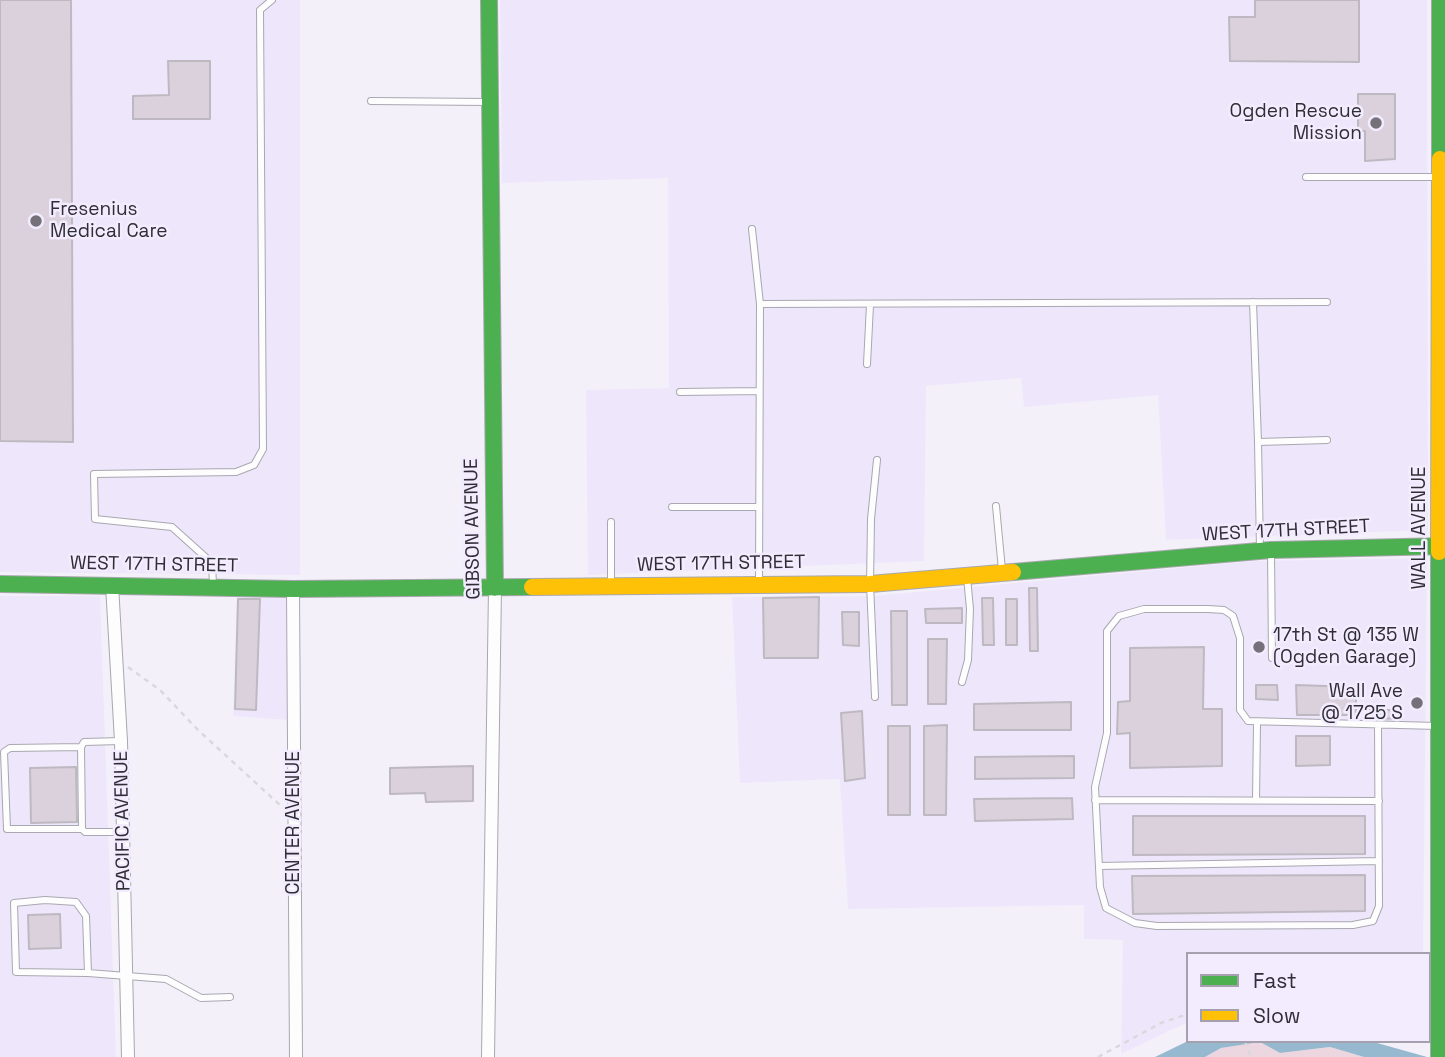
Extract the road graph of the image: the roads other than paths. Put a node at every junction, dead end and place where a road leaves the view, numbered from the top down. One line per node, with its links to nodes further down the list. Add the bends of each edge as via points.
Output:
1 (272, 0): 31 (lane, via 260,10 263,449 254,465 236,472 94,474 95,519 172,527 212,563)
2 (489, 0): 5 (street, GIBSON AVENUE)
3 (1440, 0): 7 (street, WALL AVENUE)
4 (371, 101): 5 (lane)
5 (489, 103): 33 (street, GIBSON AVENUE)
6 (1306, 177): 7 (lane)
7 (1440, 177): 23 (street, WALL AVENUE)
8 (752, 229): 11 (lane)
9 (1253, 302): 10 (lane); 12 (lane); 17 (lane)
10 (1327, 302)
11 (760, 304): 12 (lane); 15 (lane)
12 (870, 305): 13 (lane)
13 (867, 364)
14 (680, 391): 15 (lane)
15 (759, 391): 21 (lane)
16 (1327, 440): 17 (lane)
17 (1258, 442): 24 (lane)
18 (877, 460): 28 (lane)
19 (996, 506): 25 (lane)
20 (672, 507): 21 (lane)
21 (759, 508): 30 (lane)
22 (611, 522): 32 (lane)
23 (1443, 547): 24 (street, WEST 17TH STREET); 40 (street, WALL AVENUE)
24 (1265, 551): 25 (street, WEST 17TH STREET); 35 (lane)
25 (1002, 572): 26 (street, WEST 17TH STREET)
26 (967, 575): 28 (street, WEST 17TH STREET); 36 (lane, via 969,648)
27 (0, 584): 29 (street, WEST 17TH STREET)
28 (870, 584): 30 (street, WEST 17TH STREET); 37 (lane)
29 (112, 585): 31 (street, WEST 17TH STREET); 41 (street, PACIFIC AVENUE)
30 (759, 585): 32 (street, WEST 17TH STREET)
31 (213, 587): 34 (street, WEST 17TH STREET)
32 (611, 587): 33 (street, WEST 17TH STREET)
33 (495, 588): 34 (street, WEST 17TH STREET); 56 (street, GIBSON AVENUE)
34 (293, 589): 55 (street, CENTER AVENUE)
35 (1272, 658)
36 (962, 682)
37 (875, 697)
38 (1256, 724): 39 (lane); 43 (lane, via 1240,710 1240,638 1233,616 1208,609 1144,609 1119,616 1107,631 1107,733 1096,773); 44 (lane)
39 (1378, 726): 40 (lane); 45 (lane)
40 (1440, 726): 50 (street, WALL AVENUE)
41 (121, 741): 42 (lane, via 83,742); 47 (street, PACIFIC AVENUE)
42 (81, 747): 46 (lane); 46 (lane, via 10,748 4,752 7,829)
43 (1095, 800): 44 (lane); 49 (lane)
44 (1256, 800): 45 (lane)
45 (1379, 801): 48 (lane)
46 (82, 828): 47 (lane, via 85,832)
47 (123, 832): 52 (street, PACIFIC AVENUE)
48 (1379, 861): 49 (lane); 49 (lane, via 1376,918 1353,925 1135,923 1106,908)
49 (1099, 866)
50 (1442, 925): 57 (street, WALL AVENUE)
51 (88, 973): 51 (lane, via 86,916 76,902 14,903 16,972); 52 (lane)
52 (127, 974): 53 (lane, via 166,979 201,998); 54 (street, PACIFIC AVENUE)
53 (230, 998)
54 (128, 1057)
55 (296, 1057)
56 (488, 1057)
57 (1439, 1057)

